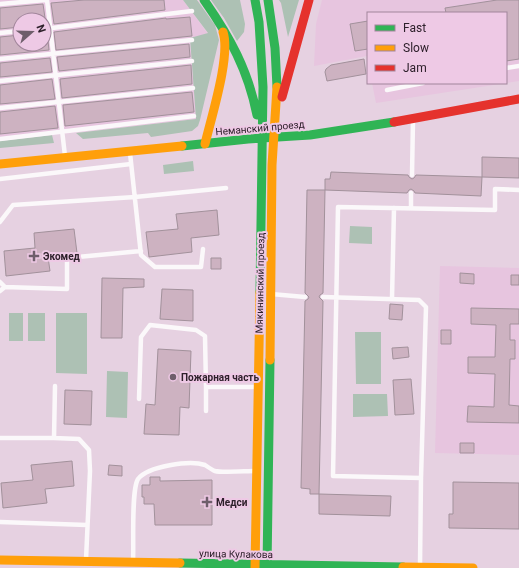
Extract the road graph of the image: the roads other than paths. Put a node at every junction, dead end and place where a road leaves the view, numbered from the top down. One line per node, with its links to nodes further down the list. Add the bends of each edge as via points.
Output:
1 (46, 0): 6 (lane); 8 (lane)
2 (204, 0): 9 (main road)
3 (255, 0): 16 (main road, Мякининский проезд)
4 (268, 0): 22 (main road, Мякининский проезд)
5 (309, 0): 19 (main road)
6 (0, 4)
7 (192, 11): 10 (lane)
8 (48, 12)
9 (220, 22): 36 (main road, via 245,69); 38 (main road, via 225,38 225,53)
10 (52, 28)
11 (12, 32): 12 (lane)
12 (0, 33)
13 (192, 40): 15 (lane)
14 (52, 45): 15 (lane)
15 (53, 53): 17 (lane); 23 (lane)
16 (262, 56): 22 (main road, via 268,72); 36 (main road, Мякининский проезд)
17 (0, 59)
18 (192, 61): 23 (lane)
19 (290, 65): 22 (main road); 33 (main road)
20 (519, 66): 21 (lane)
21 (507, 68)
22 (277, 75): 33 (main road, Мякининский проезд)
23 (56, 76): 24 (lane); 29 (lane)
24 (0, 81)
25 (418, 84): 27 (lane)
26 (193, 88): 29 (lane)
27 (386, 90)
28 (519, 99): 32 (main road, Неманский проезд)
29 (59, 102): 30 (lane); 34 (lane)
30 (0, 108)
31 (194, 116): 34 (lane)
32 (413, 119): 35 (main road, Неманский проезд, via 310,135); 43 (lane)
33 (276, 121): 35 (main road, Мякининский проезд)
34 (62, 132): 37 (lane); 40 (lane)
35 (273, 137): 36 (main road, Неманский проезд); 57 (main road, Мякининский проезд)
36 (262, 138): 38 (main road, Неманский проезд); 64 (main road, Мякининский проезд)
37 (0, 139)
38 (206, 144): 39 (main road, Неманский проезд)
39 (130, 151): 40 (main road, Неманский проезд); 42 (lane)
40 (66, 158): 41 (main road, Неманский проезд)
41 (0, 164)
42 (131, 164): 44 (lane); 48 (lane)
43 (412, 175)
44 (0, 179)
45 (226, 188): 48 (lane)
46 (519, 190): 50 (lane, via 495,189 495,210)
47 (411, 193): 50 (lane)
48 (135, 197): 51 (lane, via 13,205); 53 (lane)
49 (394, 208): 50 (lane); 60 (lane, via 338,206); 61 (lane)
50 (411, 208)
51 (0, 222)
52 (203, 250): 53 (lane, via 201,268 155,267 141,255)
53 (141, 252): 55 (lane, via 67,258 67,289)
54 (0, 282): 55 (lane)
55 (5, 287): 56 (lane)
56 (0, 291)
57 (271, 294): 58 (lane); 77 (main road, Мякининский проезд)
58 (305, 296)
59 (323, 297): 60 (lane)
60 (336, 297): 61 (lane); 70 (lane, via 333,476)
61 (392, 299): 70 (lane, via 418,300 426,307)
62 (55, 386): 68 (lane)
63 (206, 387): 64 (lane); 65 (lane, via 205,336 196,330 150,325 141,337); 66 (lane)
64 (258, 387): 69 (main road, Мякининский проезд)
65 (139, 399)
66 (206, 411)
67 (0, 438): 68 (lane)
68 (54, 438): 72 (lane, via 79,440 89,450)
69 (257, 471): 75 (lane, via 216,472 204,465 192,463 160,467 138,479 134,495); 76 (main road, Мякининский проезд)
70 (421, 478): 78 (lane)
71 (0, 522): 72 (lane)
72 (87, 525): 74 (lane)
73 (0, 560): 74 (main road, улица Кулакова)
74 (86, 562): 75 (main road, улица Кулакова)
75 (133, 563): 76 (main road, улица Кулакова)
76 (255, 566): 77 (main road, улица Кулакова)
77 (267, 566): 78 (main road, улица Кулакова)
78 (420, 567): 79 (main road, улица Кулакова)
79 (473, 568)

